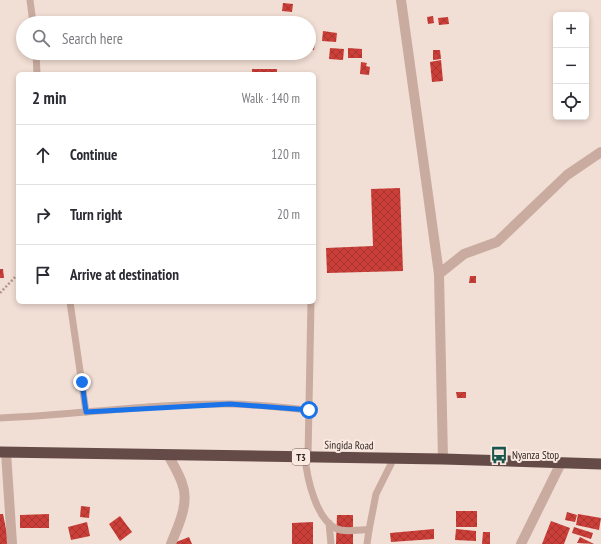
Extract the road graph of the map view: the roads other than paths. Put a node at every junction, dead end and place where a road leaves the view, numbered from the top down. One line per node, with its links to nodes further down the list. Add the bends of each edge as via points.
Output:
1 (30, 0): 3 (lane)
2 (401, 0): 7 (street)
3 (32, 16)
4 (36, 60): 5 (lane)
5 (37, 72)
6 (601, 152): 7 (street, via 567,175 497,242 464,254)
7 (439, 274): 17 (street)
8 (70, 304): 11 (lane)
9 (310, 304): 10 (lane)
10 (309, 410): 11 (lane, via 230,404); 15 (lane)
11 (86, 412): 12 (lane)
12 (0, 418)
13 (3, 452): 14 (highway, Singida Road / T3); 22 (street)
14 (168, 455): 15 (highway, Singida Road / T3); 23 (street, via 183,484 184,496 183,510)
15 (307, 457): 16 (highway, Singida Road / T3); 20 (lane, via 315,501 320,514)
16 (394, 458): 17 (highway, Singida Road / T3); 21 (lane, via 376,494)
17 (443, 459): 18 (highway, Singida Road / T3)
18 (561, 463): 19 (highway, Singida Road / T3); 26 (street)
19 (601, 464)
20 (329, 522): 21 (lane, via 338,529); 24 (lane)
21 (369, 530): 25 (lane)
22 (12, 544)
23 (171, 544)
24 (331, 544)
25 (367, 544)
26 (521, 544)

